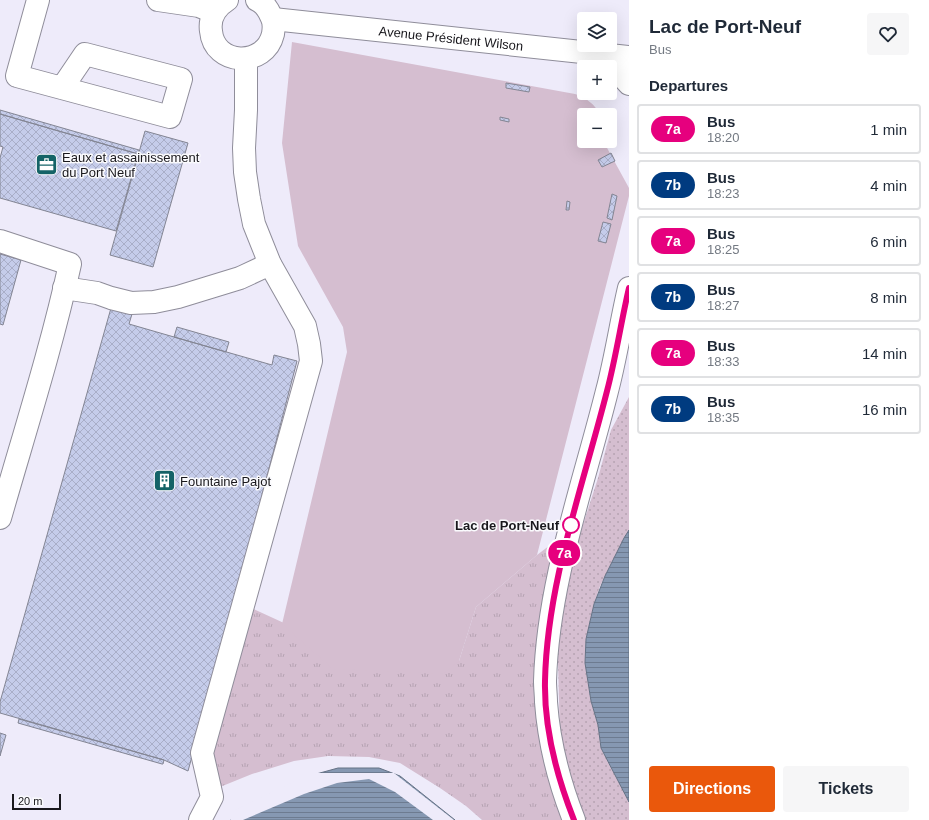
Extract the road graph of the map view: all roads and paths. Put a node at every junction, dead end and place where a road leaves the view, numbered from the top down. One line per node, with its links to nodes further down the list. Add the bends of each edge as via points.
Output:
1 (38, 0): 11 (street, via 17,76)
2 (158, 0): 4 (street, via 198,6)
3 (258, 0): 5 (street, via 268,9)
4 (220, 6): 9 (street, via 211,22 213,41 227,55 236,59)
5 (272, 19): 6 (street, Avenue Président Wilson); 9 (street, via 274,30 271,40 256,56)
6 (577, 50)
7 (592, 52): 8 (street, Avenue Président Wilson); 10 (street)
8 (629, 57)
9 (246, 59): 13 (street, via 245,172 254,224)
10 (629, 84)
11 (62, 88): 11 (street, via 170,117 181,79 85,54)
12 (0, 241): 14 (street, via 70,264)
13 (270, 264): 14 (street, via 240,278 154,302 131,303 97,293); 20 (street, via 305,326 310,344 310,361 202,753 212,797)
14 (64, 288): 19 (street)
15 (629, 288): 16 (street)
16 (627, 313): 18 (street)
17 (629, 370): 18 (street)
18 (608, 390): 21 (street, via 578,495 556,587 548,642 545,682 547,718 555,763)
19 (0, 518)
20 (200, 820)
21 (574, 820)

